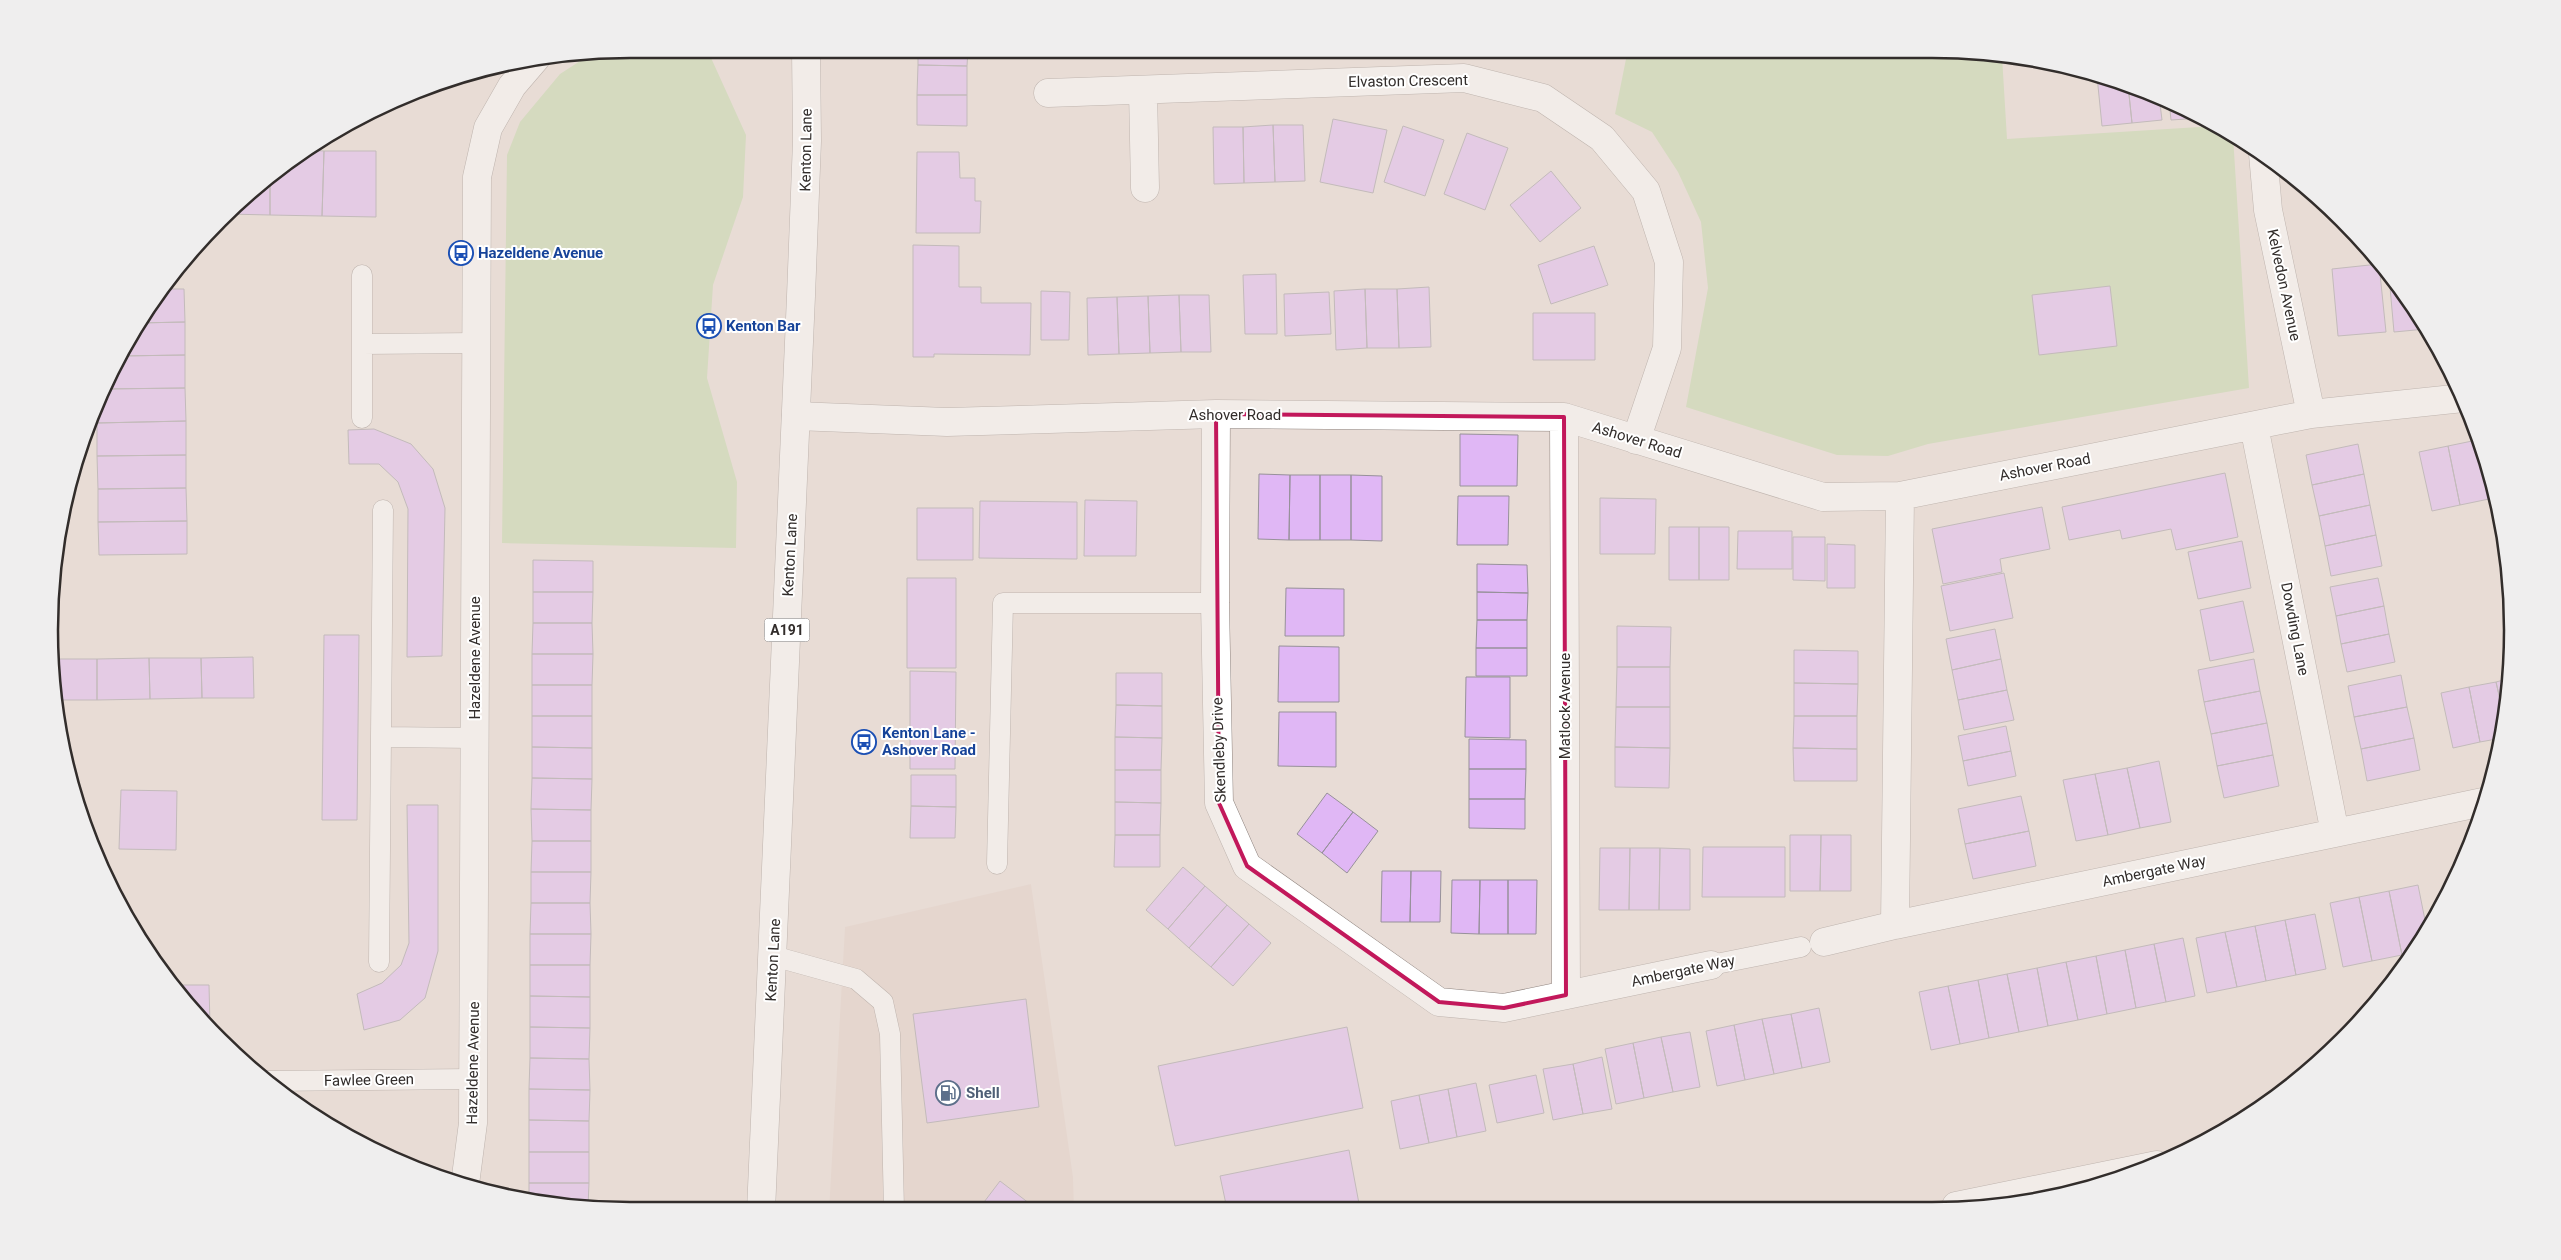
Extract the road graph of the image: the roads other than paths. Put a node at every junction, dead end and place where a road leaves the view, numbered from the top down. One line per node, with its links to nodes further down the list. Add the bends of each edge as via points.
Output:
1 (806, 58): 13 (main road, Kenton Lane / A191, via 807,141)
2 (528, 67): 8 (main road, Hazeldene Avenue, via 512,86 488,128 477,177)
3 (1143, 90): 4 (main road, Elvaston Crescent); 6 (main road); 17 (main road, Elvaston Crescent, via 1464,78 1543,98 1602,138 1646,191 1669,262 1667,348)
4 (1048, 93)
5 (2264, 165): 12 (main road, Kelvedon Avenue, via 2268,210)
6 (1146, 188)
7 (362, 275): 9 (lane)
8 (477, 343): 9 (lane); 22 (main road, Hazeldene Avenue)
9 (362, 344): 15 (lane)
10 (2454, 399): 12 (main road, Ashover Road)
11 (1216, 414): 13 (main road, Ashover Road, via 947,422); 14 (main road, Ashover Road); 20 (main road, Skendleby Drive)
12 (2311, 414): 16 (main road, Ashover Road)
13 (796, 416): 28 (main road, Kenton Lane / A191)
14 (1564, 417): 17 (main road, Ashover Road); 31 (main road, Matlock Avenue)
15 (362, 418)
16 (2254, 426): 18 (main road, Ashover Road); 24 (main road, Dowding Lane)
17 (1636, 440): 18 (main road, Ashover Road, via 1823,497)
18 (1900, 496): 26 (main road)
19 (383, 510): 21 (lane)
20 (1215, 603): 25 (lane, via 1003,603); 31 (main road, Skendleby Drive, via 1219,803 1247,866 1439,1002 1504,1008)
21 (381, 737): 22 (lane); 29 (lane)
22 (475, 738): 32 (main road, Hazeldene Avenue)
23 (2476, 803): 24 (main road, Ambergate Way)
24 (2335, 833): 26 (main road, Ambergate Way)
25 (997, 864)
26 (1895, 925): 27 (main road, Ambergate Way)
27 (1813, 945): 30 (lane, Ambergate Way)
28 (773, 956): 37 (main road, Kenton Lane / A191); 38 (lane, via 856,979 883,1002 890,1034)
29 (379, 962)
30 (1711, 965): 31 (main road, Ambergate Way)
31 (1566, 995)
32 (473, 1079): 33 (lane, Fawlee Green); 35 (main road, Hazeldene Avenue, via 473,1123)
33 (277, 1081)
34 (2100, 1177): 36 (main road)
35 (466, 1178)
36 (1988, 1199)
37 (761, 1202)
38 (894, 1202)

